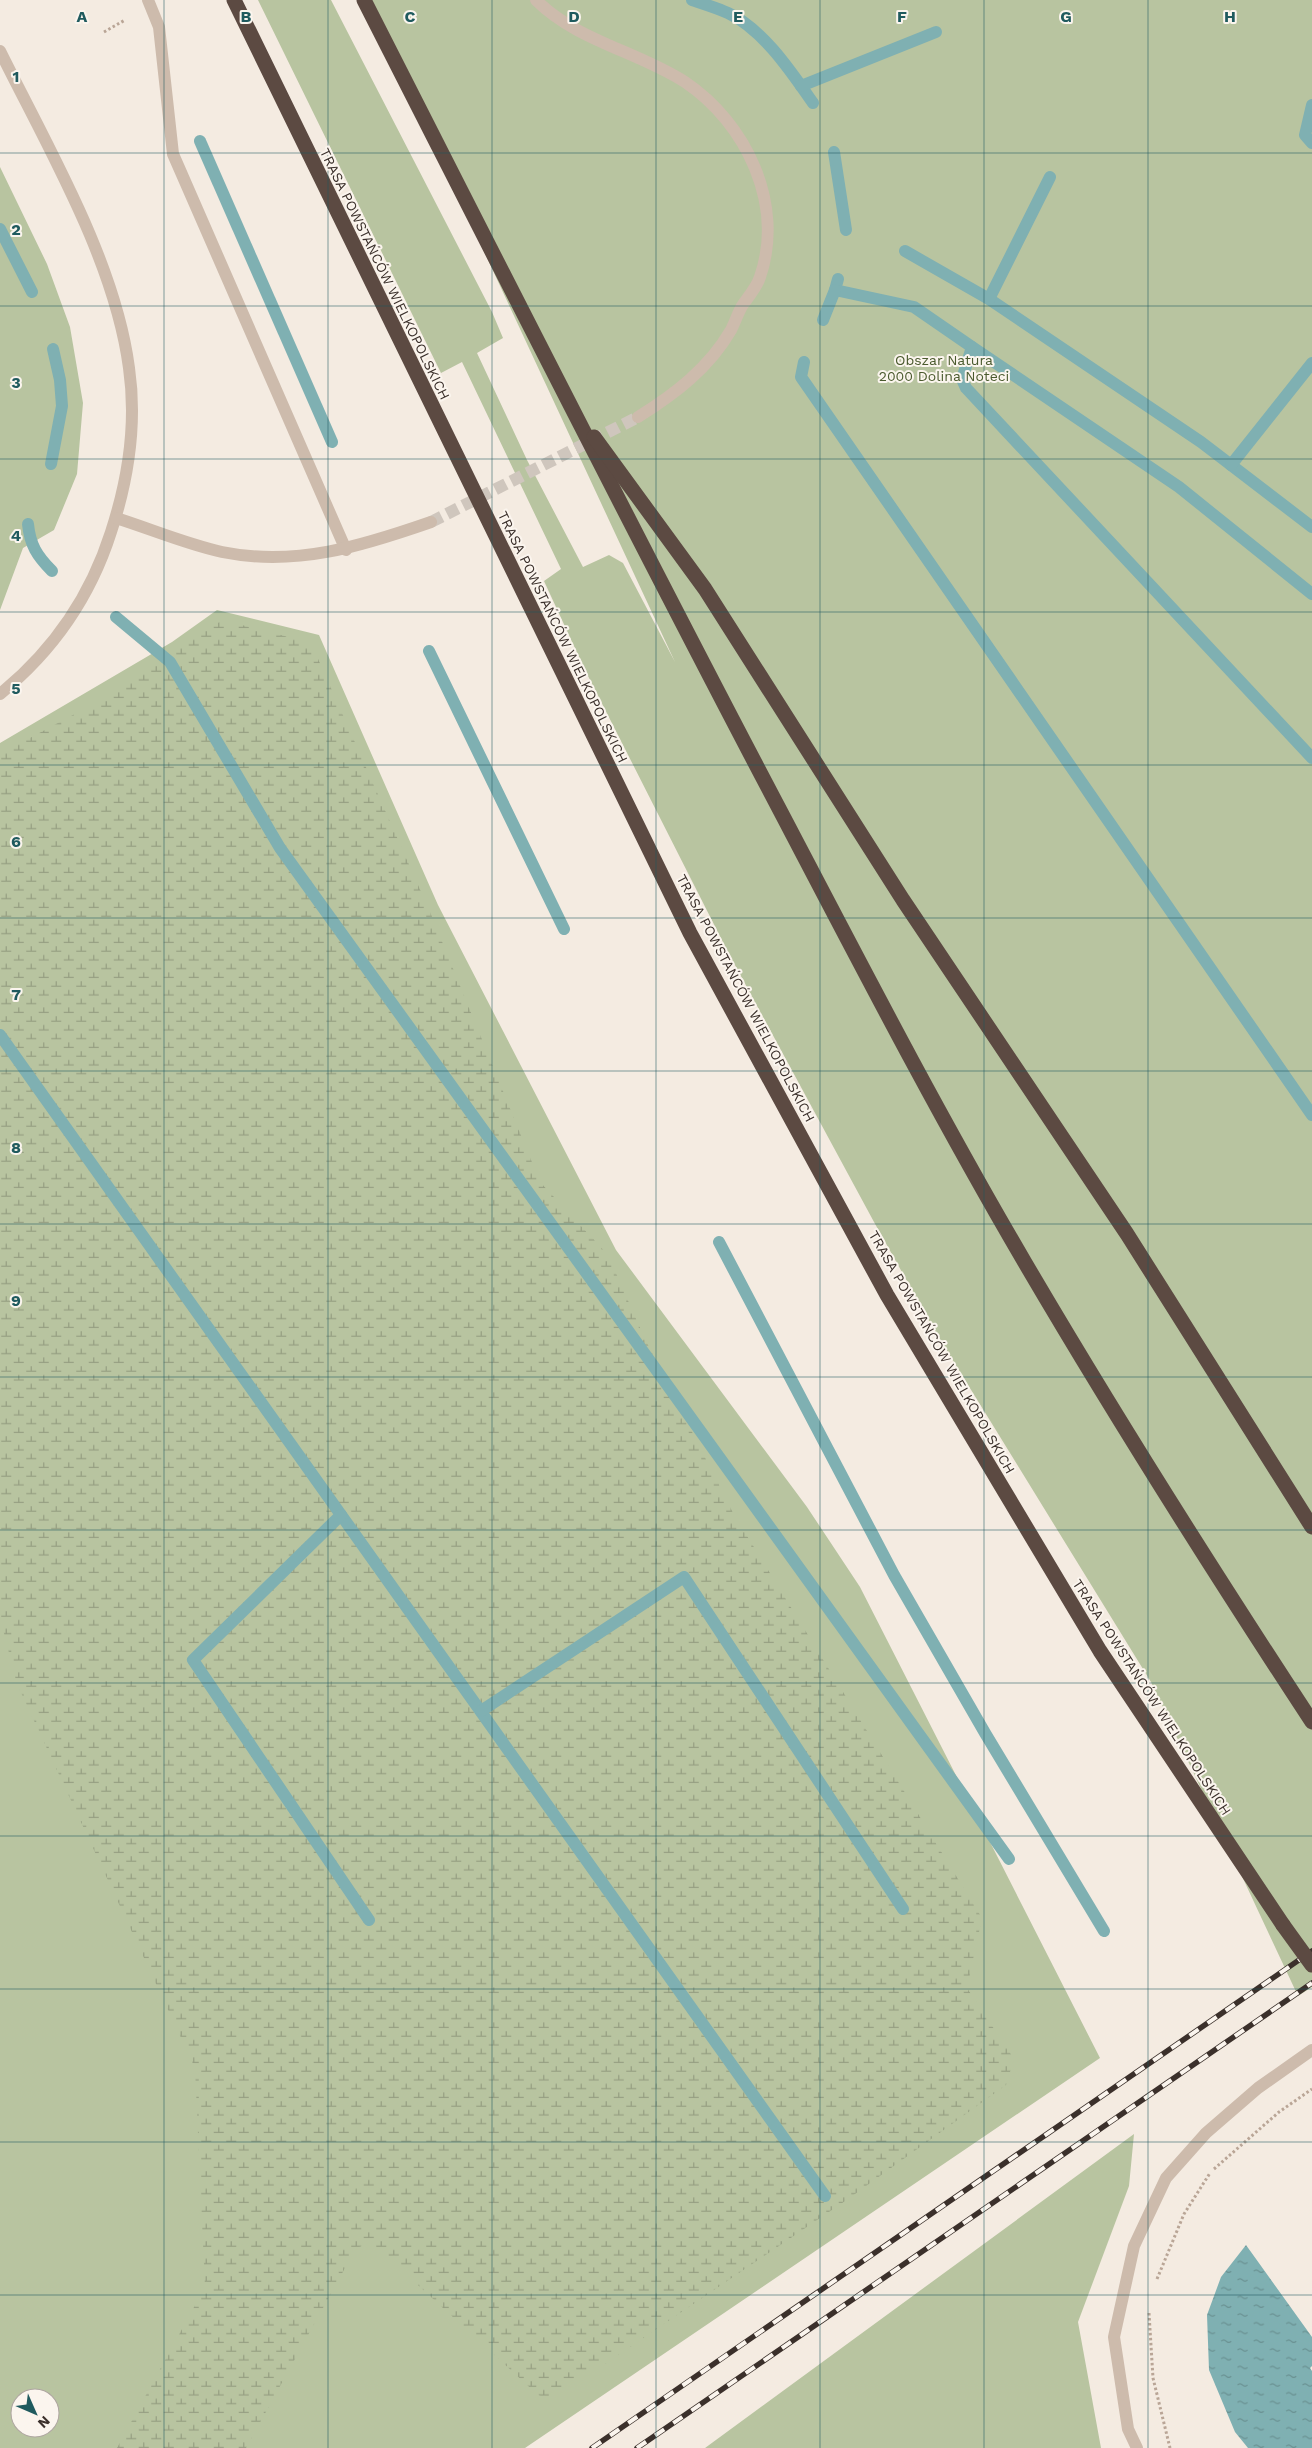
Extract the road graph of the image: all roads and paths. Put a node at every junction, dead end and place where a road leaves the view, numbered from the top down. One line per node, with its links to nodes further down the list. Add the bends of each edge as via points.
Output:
1 (148, 0): 12 (street, via 159,27 173,154)
2 (234, 0): 16 (highway, TRASA POWSTAŃCÓW WIELKOPOLSKICH, bridge, via 690,934 887,1294 1100,1651)
3 (364, 0): 8 (highway)
4 (536, 0): 9 (street, via 568,26 645,59 685,82 708,100 732,127 753,160 767,208 766,248 760,278 730,331 702,370 673,396)
5 (125, 20): 6 (path)
6 (104, 32)
7 (0, 51): 10 (street, via 88,228 117,315 130,368 131,423 128,468)
8 (570, 404): 14 (highway, via 706,589 903,900 1127,1234); 15 (highway, via 902,1043 1017,1250 1141,1455)
9 (638, 417)
10 (116, 518): 12 (street, via 221,552 266,557); 13 (street, via 103,559 82,602 55,641)
11 (431, 522): 12 (street)
12 (346, 550)
13 (0, 694)
14 (1312, 1527)
15 (1312, 1722)
16 (1312, 1965)
17 (1312, 2050): 21 (street, via 1258,2088 1206,2133 1166,2178 1134,2246 1114,2337 1128,2429)
18 (1312, 2089): 19 (path, via 1279,2112 1211,2171 1184,2214)
19 (1155, 2283)
20 (1149, 2310): 22 (path, via 1153,2378)
21 (1137, 2448)
22 (1170, 2448)

